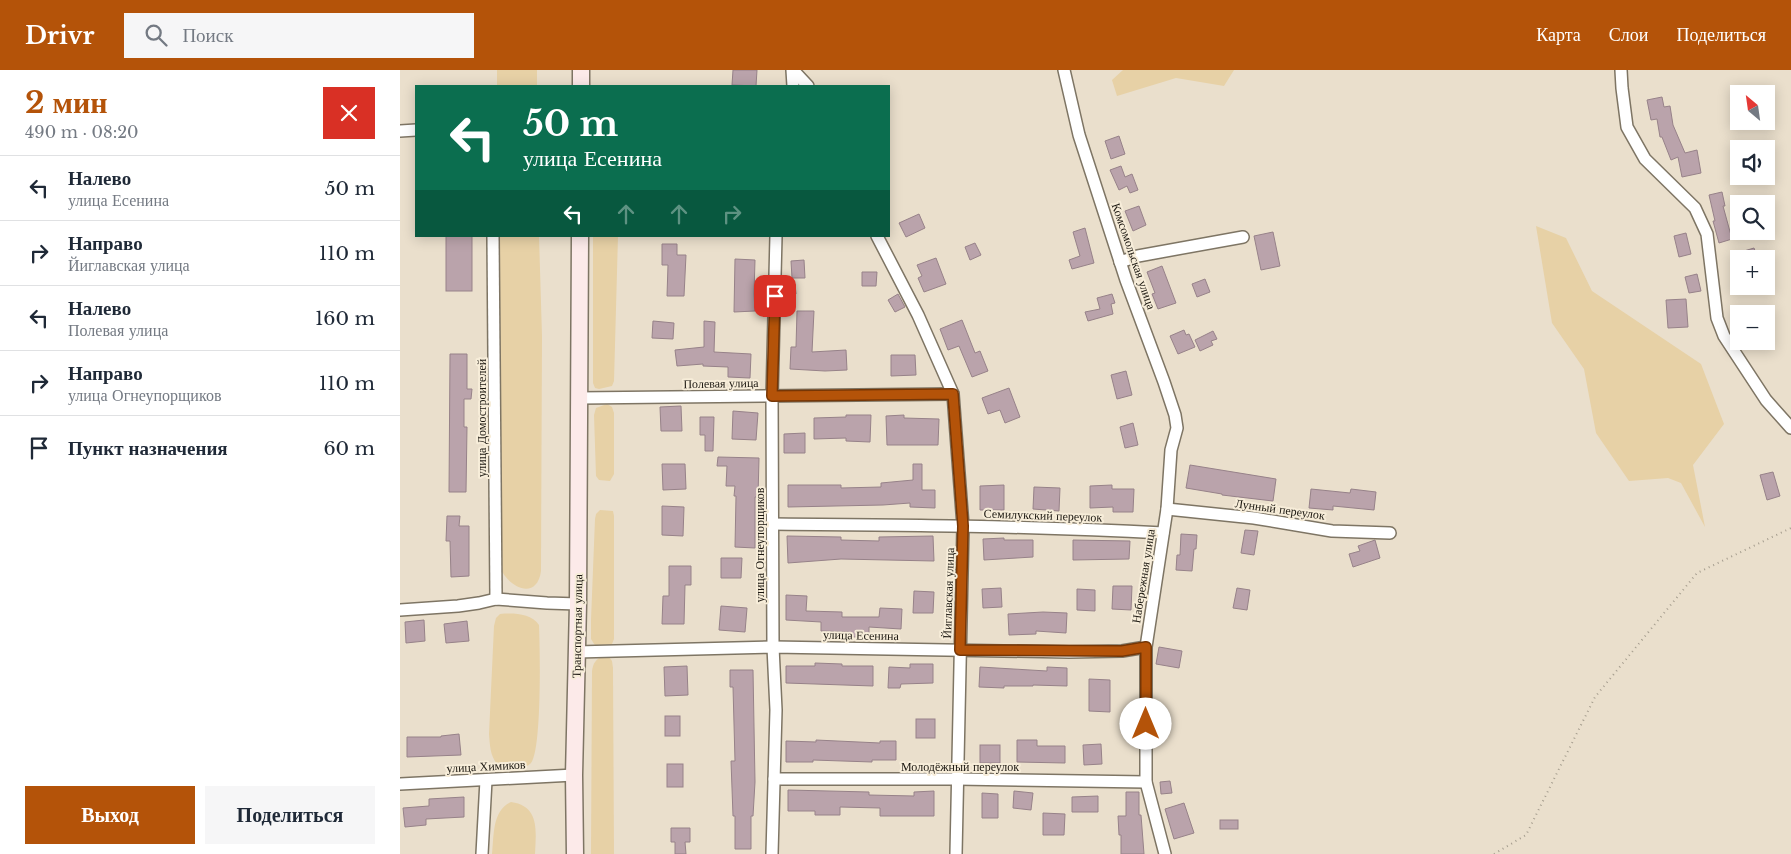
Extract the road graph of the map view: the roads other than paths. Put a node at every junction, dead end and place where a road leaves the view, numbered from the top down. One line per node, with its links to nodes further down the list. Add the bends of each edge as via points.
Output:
1 (581, 70): 5 (main road)
2 (792, 70): 6 (street); 7 (street)
3 (1064, 70): 15 (street, Комсомольская улица, via 1079,135)
4 (1622, 70): 19 (street, via 1627,127 1645,159 1694,208 1707,234 1717,318 1724,336 1766,400)
5 (581, 85)
6 (793, 85)
7 (807, 85)
8 (415, 130): 9 (street)
9 (400, 131)
10 (493, 237): 26 (street, улица Домостроителей)
11 (580, 237): 18 (main road, Транспортная улица)
12 (776, 237): 17 (street, улица Огнеупорщиков)
13 (878, 237): 16 (street, Йиглавская улица, via 918,315)
14 (1243, 237): 15 (street)
15 (1120, 262): 20 (street, Комсомольская улица, via 1175,415 1177,428)
16 (953, 394): 17 (street, Полевая улица); 23 (street, Йиглавская улица)
17 (772, 396): 18 (street, Полевая улица); 22 (street, улица Огнеупорщиков)
18 (579, 398): 27 (main road, Транспортная улица)
19 (1791, 428)
20 (1171, 450): 21 (street, Набережная улица)
21 (1167, 509): 24 (street, Лунный переулок, via 1254,518 1332,531); 25 (street, Набережная улица)
22 (772, 524): 23 (street, Семилукский переулок); 29 (street, улица Огнеупорщиков)
23 (963, 526): 25 (street, Семилукский переулок); 31 (street, Йиглавская улица)
24 (1390, 533)
25 (1163, 534): 30 (street, Набережная улица)
26 (496, 598): 27 (street); 28 (street, via 458,606)
27 (578, 604): 32 (main road, Транспортная улица)
28 (400, 610)
29 (773, 647): 31 (street, улица Есенина); 32 (street, улица Есенина); 34 (street, улица Огнеупорщиков, via 776,710)
30 (1146, 647): 31 (street, улица Есенина, via 1122,651); 37 (street, Набережная улица)
31 (960, 650): 35 (street, Йиглавская улица)
32 (576, 652): 33 (main road, Транспортная улица)
33 (574, 775): 36 (street, улица Химиков); 40 (main road, Транспортная улица)
34 (774, 779): 35 (street, Молодёжный переулок); 41 (street, улица Огнеупорщиков)
35 (957, 779): 37 (street, Молодёжный переулок); 42 (street, Йиглавская улица)
36 (486, 780): 38 (street, улица Химиков); 39 (street)
37 (1146, 782): 43 (street, Набережная улица)
38 (400, 784)
39 (482, 854)
40 (575, 854)
41 (772, 854)
42 (956, 854)
43 (1165, 854)

